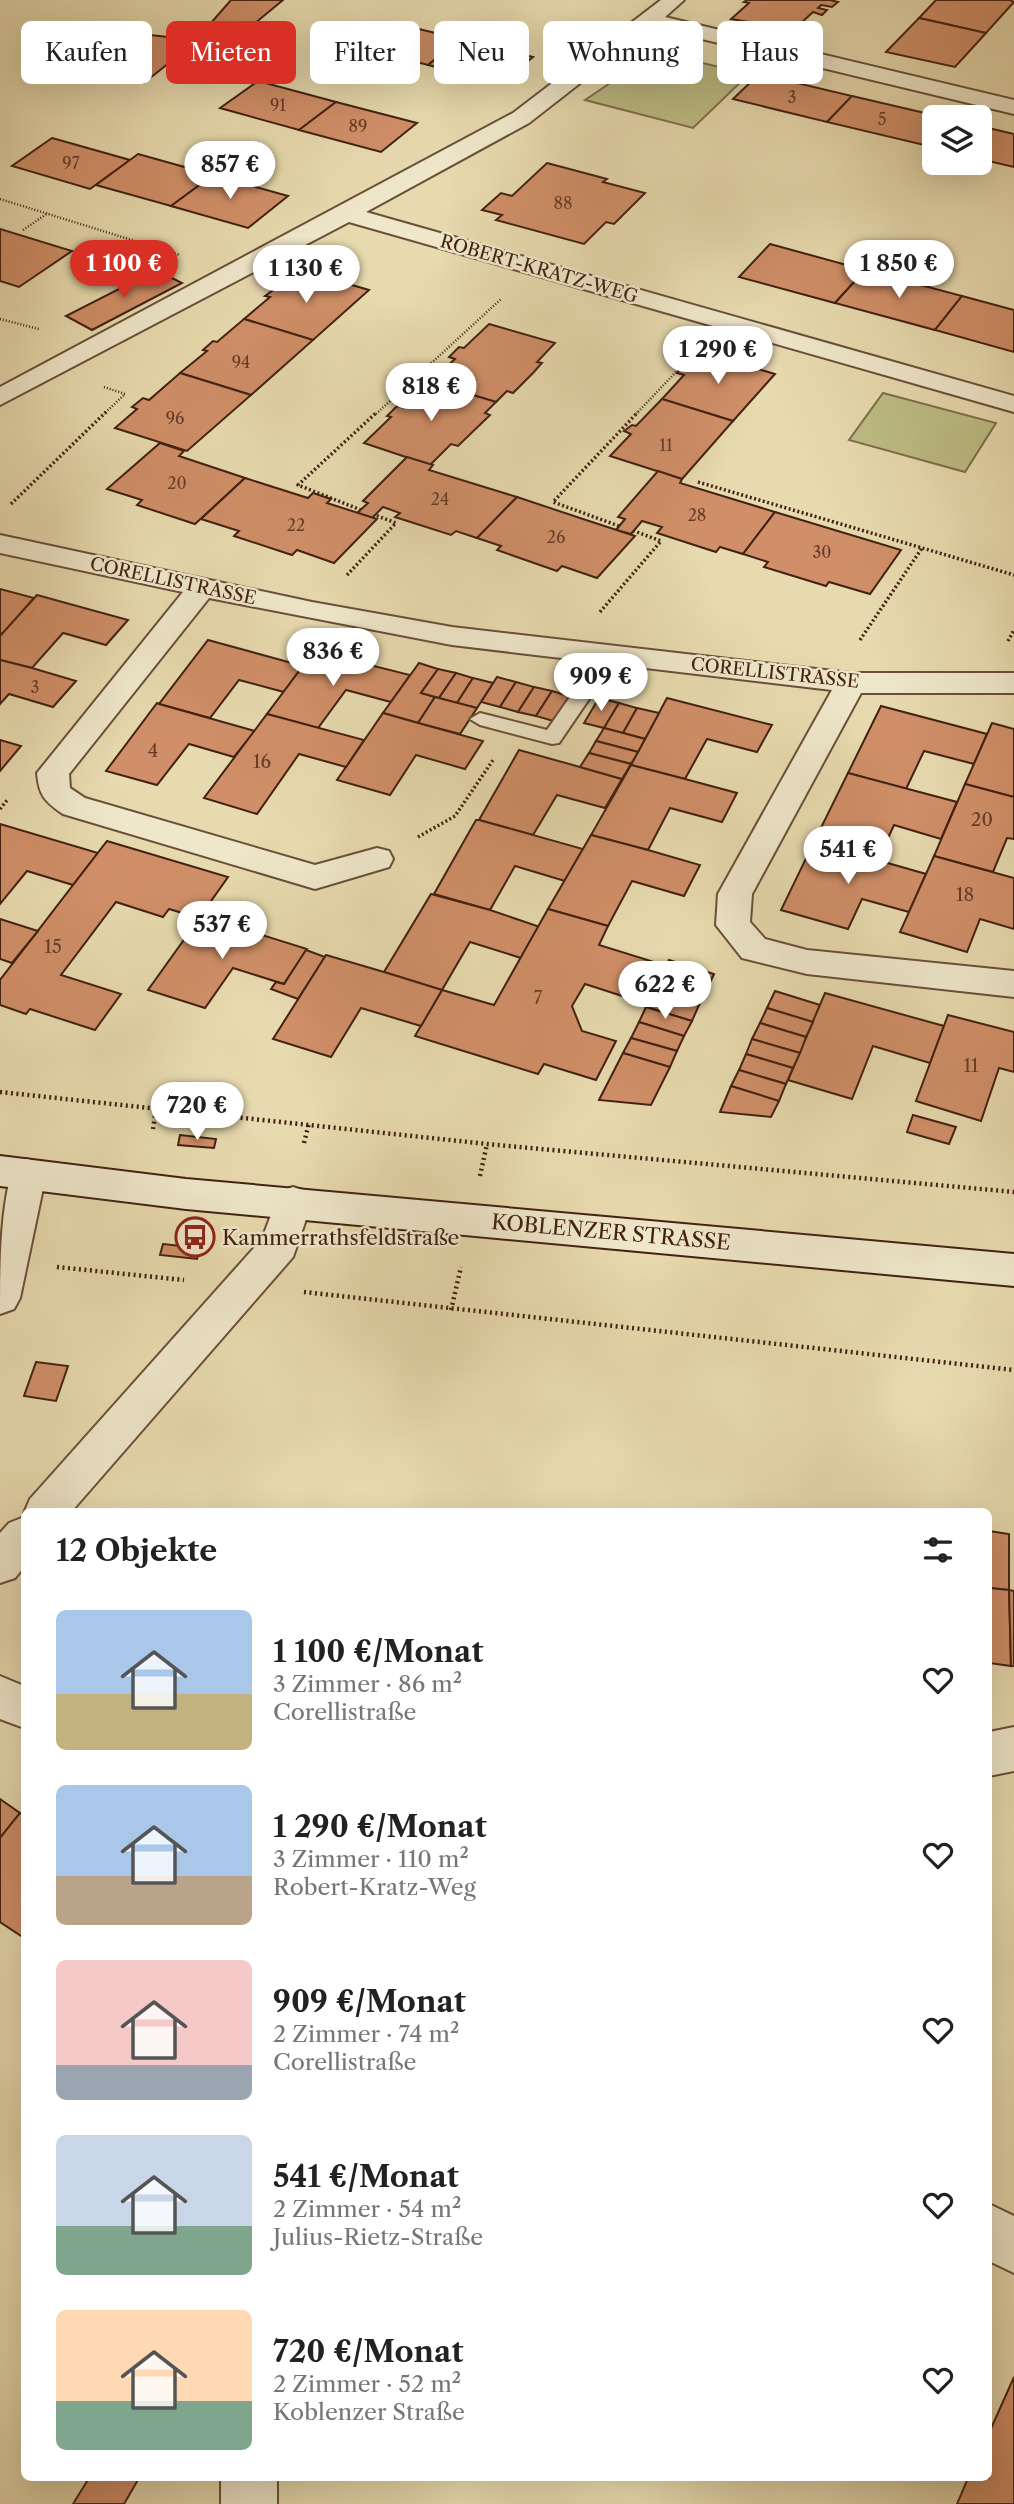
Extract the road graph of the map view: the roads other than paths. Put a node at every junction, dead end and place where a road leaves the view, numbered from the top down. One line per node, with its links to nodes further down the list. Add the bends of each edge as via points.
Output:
1 (674, 0): 2 (street)
2 (649, 20): 3 (street); 4 (street, via 521,118)
3 (1014, 107)
4 (346, 214): 5 (street); 6 (street, ROBERT-KRATZ-WEG)
5 (0, 397)
6 (1014, 404)
7 (0, 544): 8 (street, CORELLISTRASSE)
8 (202, 587): 9 (street, CORELLISTRASSE, via 452,636); 13 (street, via 53,774 55,793 74,806 315,877)
9 (609, 655): 10 (street, CORELLISTRASSE); 12 (lane, via 552,738)
10 (842, 682): 11 (street, CORELLISTRASSE); 14 (street, via 735,894 733,925 754,949 807,962)
11 (1014, 683)
12 (480, 719)
13 (377, 859)
14 (1014, 984)
15 (13, 1173): 16 (street, KOBLENZER STRASSE); 18 (street)
16 (293, 1202): 17 (street, KOBLENZER STRASSE); 19 (street, via 279,1246)
17 (1014, 1270)
18 (0, 1298)
19 (50, 1508)
20 (21, 1540): 21 (street)
21 (0, 1564)
22 (0, 1697): 23 (street)
23 (21, 1706)
24 (1014, 1749): 25 (street)
25 (992, 1753)
26 (992, 2232): 27 (street)
27 (1014, 2247)
28 (249, 2481): 29 (street)
29 (249, 2504)

